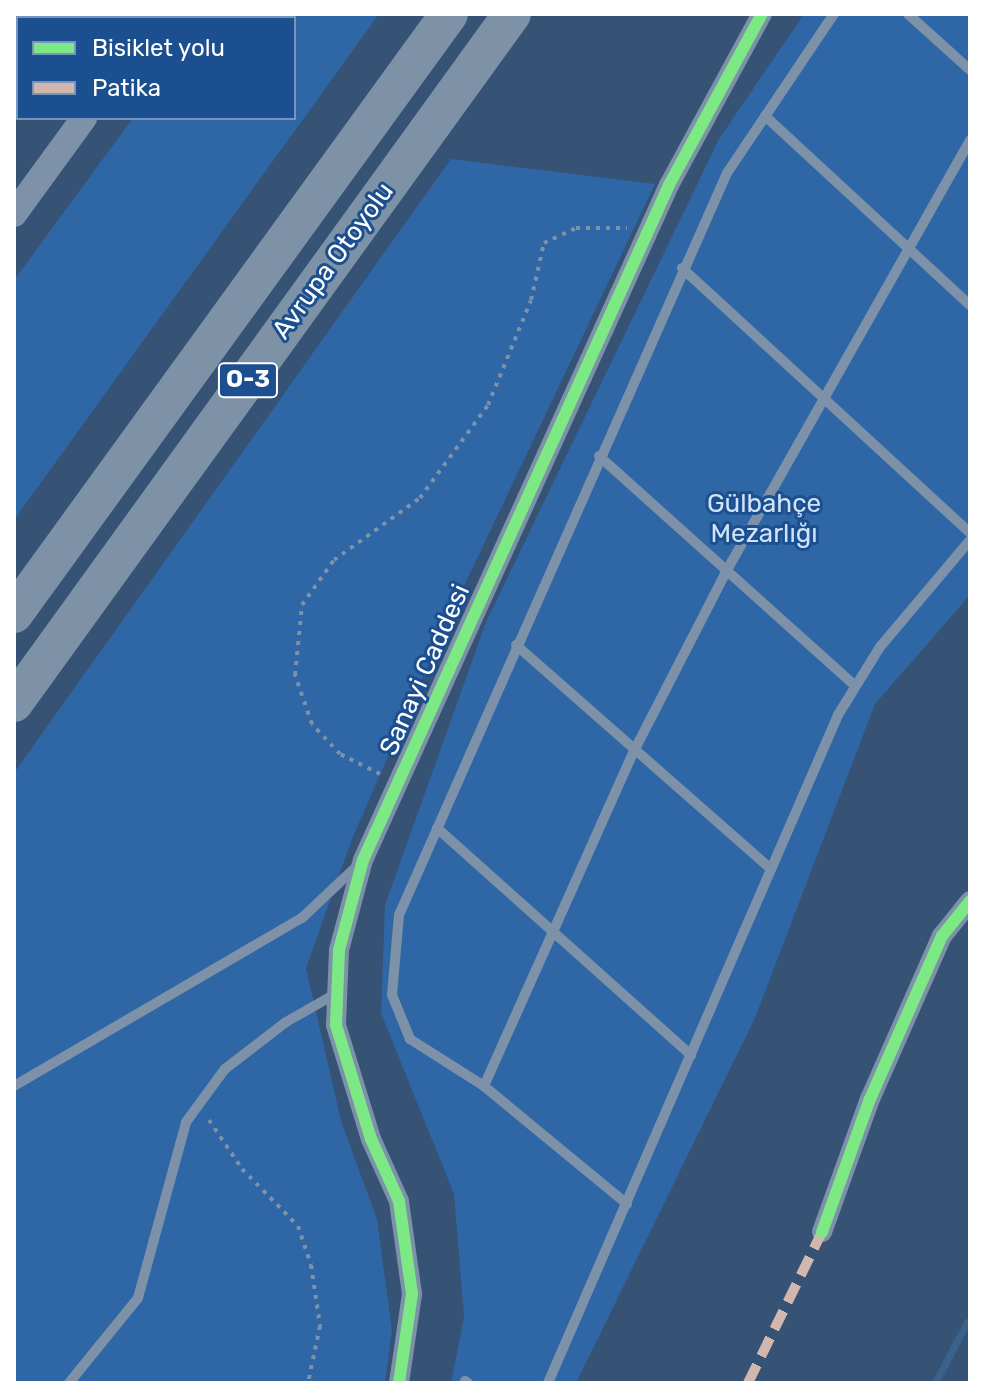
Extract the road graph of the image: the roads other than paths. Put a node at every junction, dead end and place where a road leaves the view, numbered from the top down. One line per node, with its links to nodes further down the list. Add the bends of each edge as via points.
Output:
1 (449, 14): 19 (highway, Avrupa Otoyolu / O-3)
2 (512, 14): 22 (highway, Avrupa Otoyolu / O-3)
3 (762, 14): 25 (street, Sanayi Caddesi, via 704,113)
4 (834, 14): 7 (lane)
5 (908, 14): 6 (lane)
6 (970, 70)
7 (765, 116): 11 (lane); 12 (lane, via 727,173)
8 (83, 120): 10 (street)
9 (970, 140): 11 (lane)
10 (14, 214)
11 (908, 247): 13 (lane); 14 (lane)
12 (682, 268): 14 (lane); 15 (lane)
13 (970, 305)
14 (828, 398): 16 (lane); 18 (lane)
15 (599, 456): 18 (lane); 20 (lane)
16 (970, 533)
17 (970, 540): 21 (lane)
18 (727, 570): 21 (lane); 23 (lane)
19 (14, 614)
20 (516, 645): 23 (lane); 24 (lane)
21 (854, 685): 26 (lane)
22 (14, 703)
23 (634, 751): 26 (lane); 28 (lane)
24 (437, 828): 28 (lane); 32 (lane, via 399,915 392,995 410,1039)
25 (363, 860): 29 (street, Sanayi Caddesi, via 339,950); 31 (lane, via 302,918)
26 (771, 869): 30 (lane)
27 (970, 901): 34 (street, via 942,936 870,1099)
28 (554, 932): 30 (lane); 32 (lane)
29 (337, 993): 35 (lane, via 286,1022 225,1069 186,1122 138,1298); 36 (street, Sanayi Caddesi, via 336,1025 371,1139 399,1201 412,1294)
30 (691, 1055): 33 (lane)
31 (14, 1086)
32 (484, 1086): 33 (lane)
33 (627, 1204): 37 (lane)
34 (822, 1232)
35 (69, 1383)
36 (399, 1383)
37 (548, 1383)

